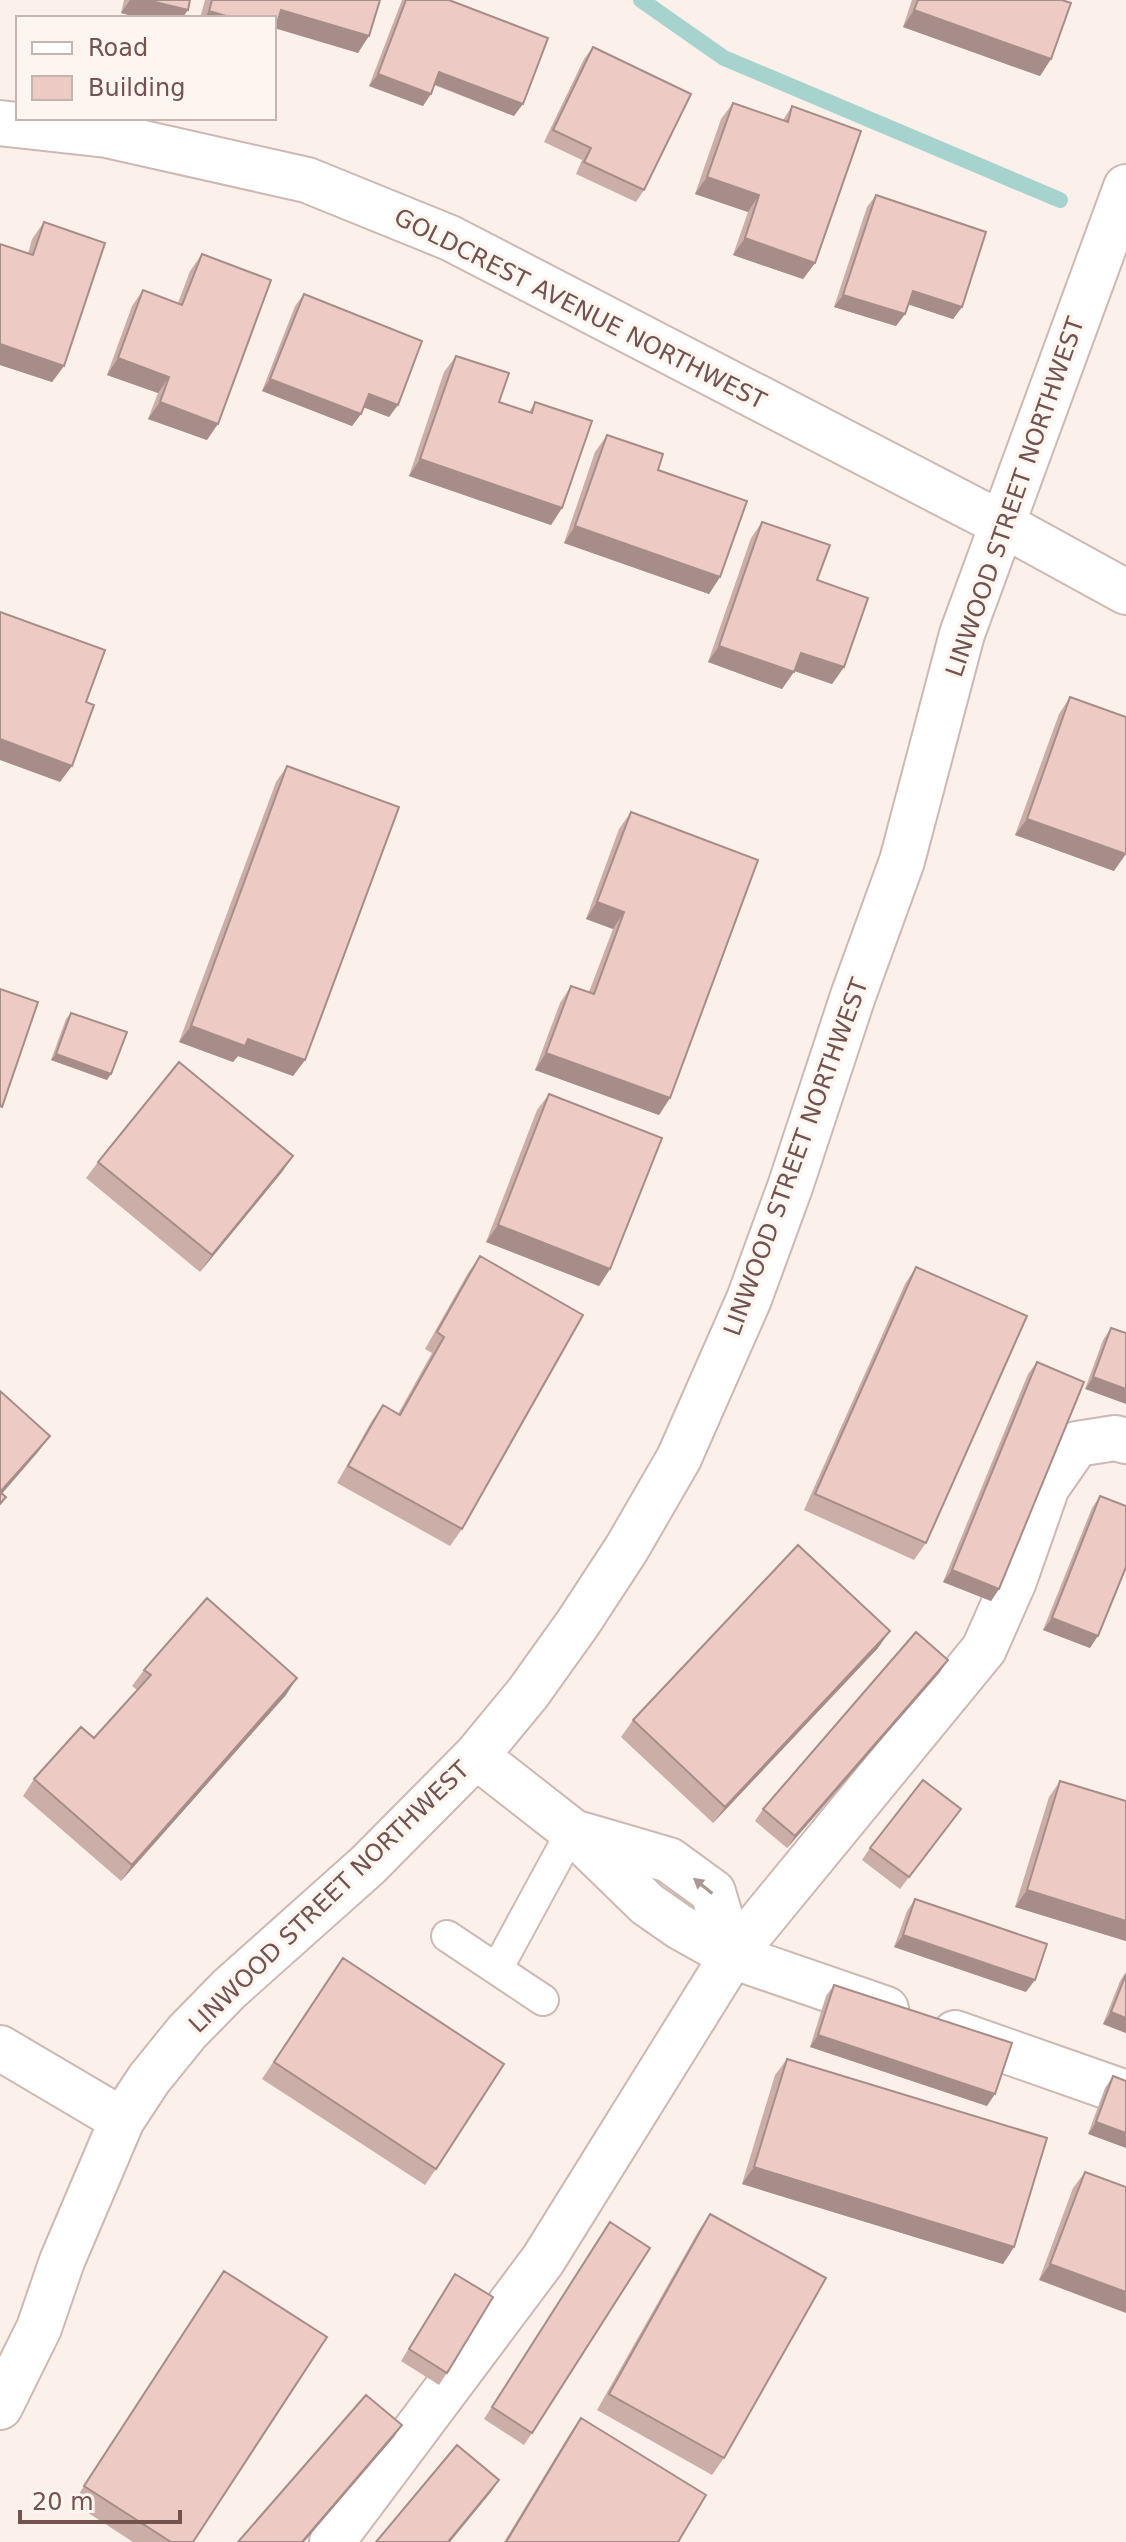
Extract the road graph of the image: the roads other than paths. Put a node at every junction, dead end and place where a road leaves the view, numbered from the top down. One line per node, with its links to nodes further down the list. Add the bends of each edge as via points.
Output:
1 (0, 123): 3 (street, GOLDCREST AVENUE NORTHWEST, via 107,135 307,180 450,238)
2 (1126, 187): 3 (street, LINWOOD STREET NORTHWEST)
3 (1002, 524): 4 (street, GOLDCREST AVENUE NORTHWEST); 6 (street, LINWOOD STREET NORTHWEST, via 962,634 902,861 749,1299 679,1458 627,1548 528,1693)
4 (1126, 592)
5 (1126, 1441): 9 (street, via 1077,1444 1047,1487 984,1649)
6 (476, 1756): 7 (street); 14 (street, LINWOOD STREET NORTHWEST, via 368,1865 187,2032)
7 (572, 1831): 9 (street, via 647,1904); 10 (lane)
8 (447, 1936): 10 (lane)
9 (732, 1956): 13 (street); 16 (street, via 543,2260)
10 (497, 1969): 11 (lane)
11 (543, 2000)
12 (0, 2048): 14 (street)
13 (1126, 2093)
14 (122, 2120): 15 (street, LINWOOD STREET NORTHWEST, via 39,2328)
15 (0, 2407)
16 (332, 2542)

